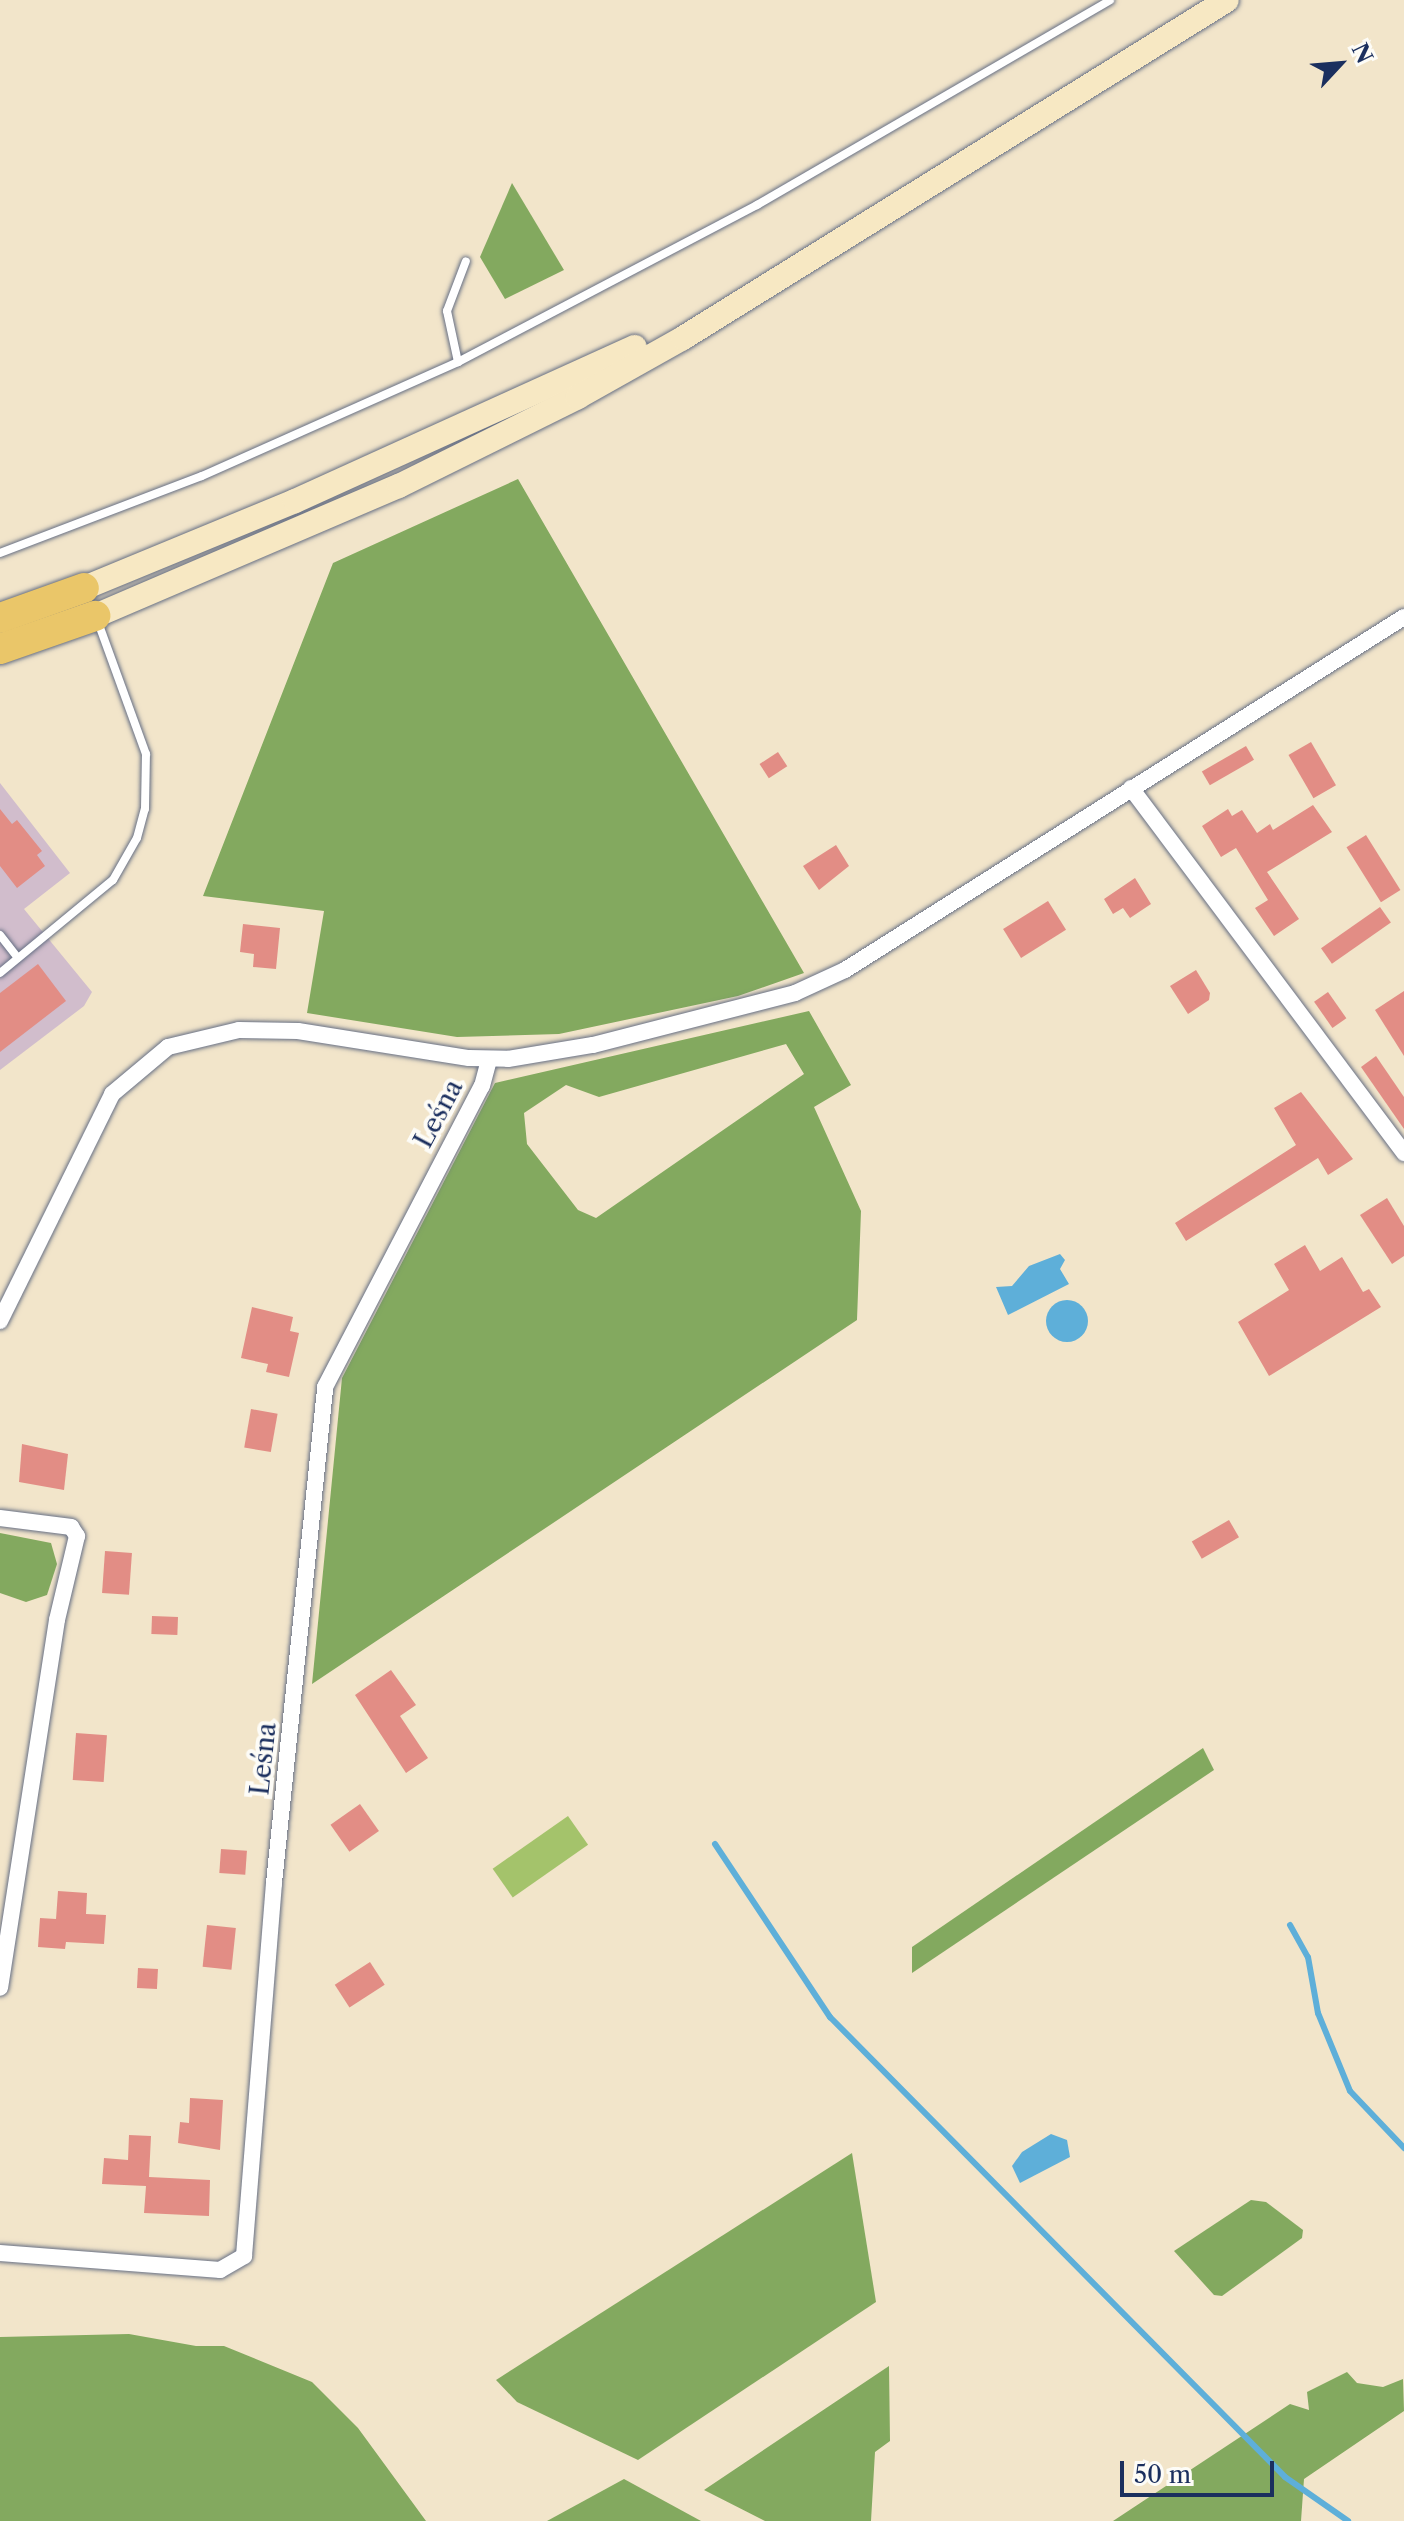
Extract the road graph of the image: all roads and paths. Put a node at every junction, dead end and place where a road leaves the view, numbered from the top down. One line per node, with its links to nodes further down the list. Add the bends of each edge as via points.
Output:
1 (1110, 0): 4 (lane, via 730,220)
2 (1227, 0): 6 (main road, via 725,307 683,338 499,439 260,548)
3 (466, 261): 4 (lane, via 447,311)
4 (458, 362): 5 (lane, via 202,476)
5 (0, 553)
6 (89, 602): 8 (highway); 9 (highway); 12 (lane, via 146,754 145,809 128,860 113,880)
7 (1404, 617): 10 (street)
8 (0, 618)
9 (0, 649)
10 (1131, 788): 14 (street, via 845,970 795,993 593,1045); 15 (street)
11 (0, 935): 12 (lane)
12 (18, 958): 13 (lane)
13 (0, 973)
14 (489, 1059): 16 (street, via 298,1031 239,1030 168,1047 112,1094); 19 (street, Leśna, via 482,1086 325,1387 274,1883 244,2256 220,2270)
15 (1404, 1153)
16 (0, 1321)
17 (0, 1518): 18 (street, via 71,1527 77,1536 63,1589)
18 (0, 1988)
19 (0, 2253)

